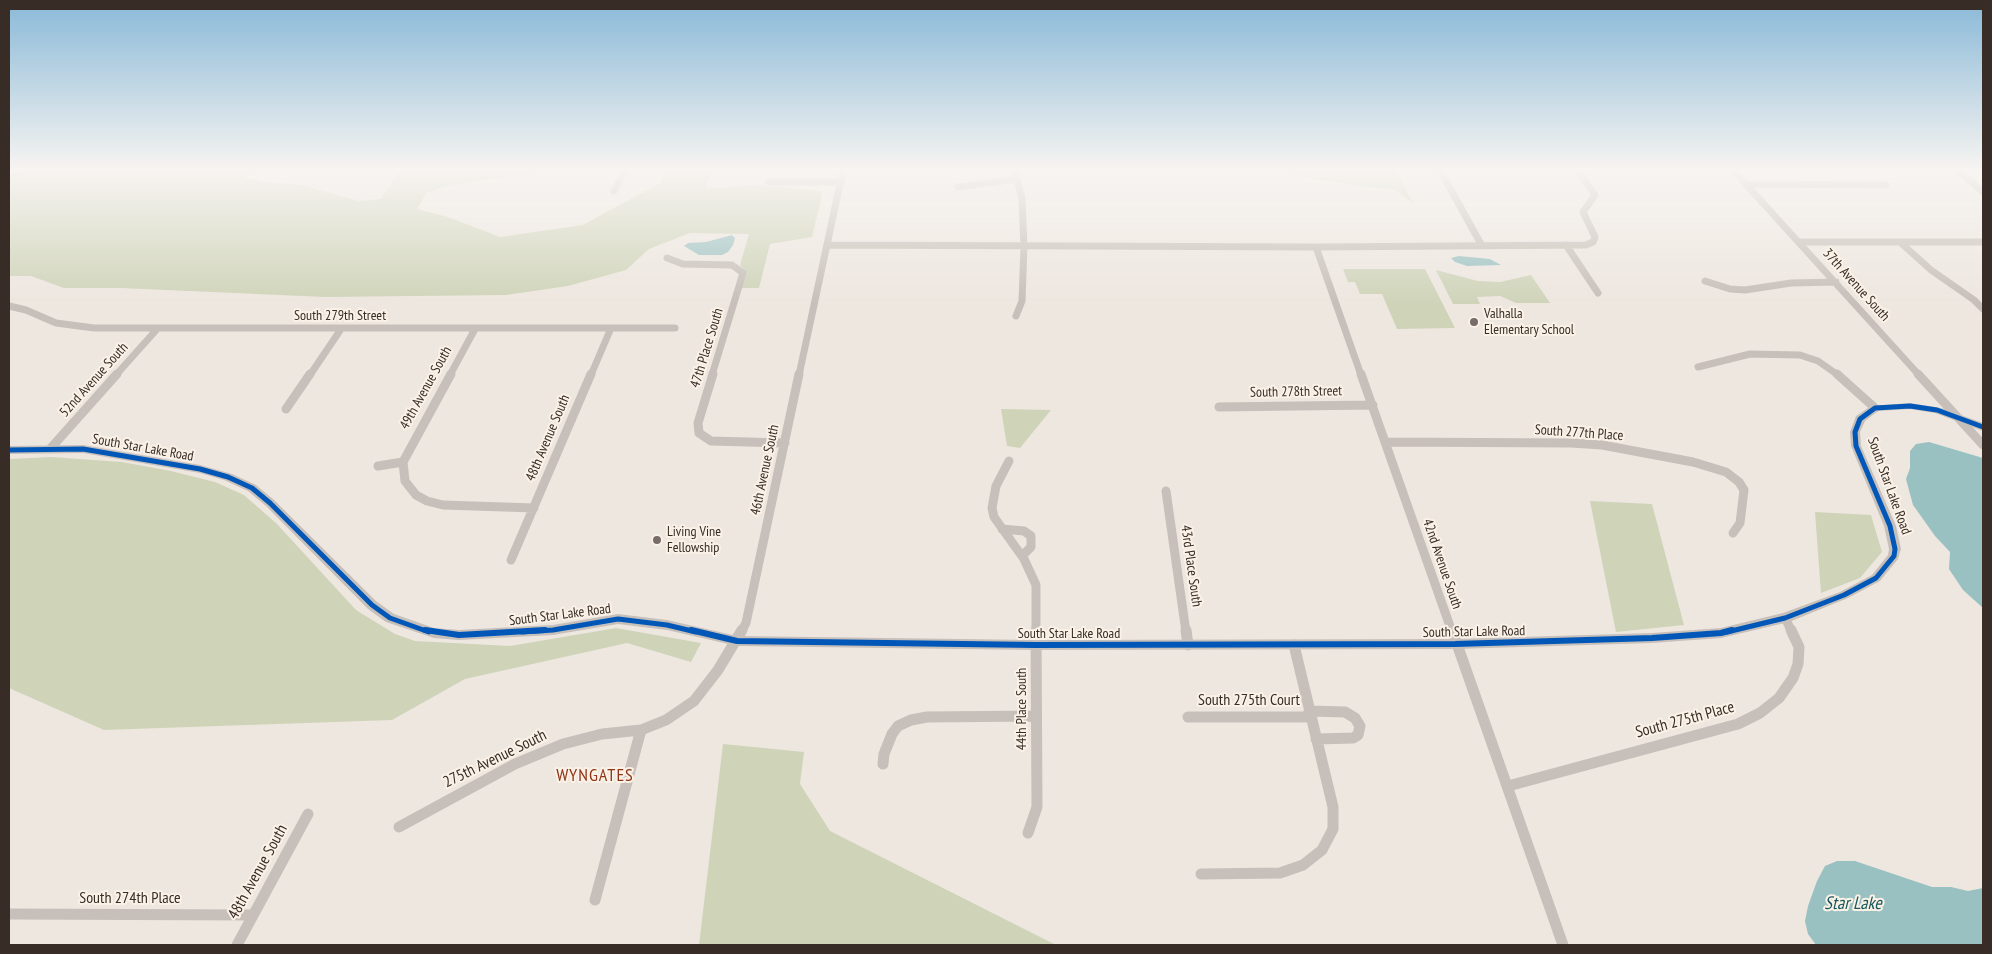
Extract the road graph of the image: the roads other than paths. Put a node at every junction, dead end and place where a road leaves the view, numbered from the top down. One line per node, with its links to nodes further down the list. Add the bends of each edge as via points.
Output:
1 (834, 215): 9 (street, 46th Avenue South)
2 (1023, 215): 12 (street)
3 (1465, 215): 11 (street)
4 (1584, 215): 10 (street, via 1594,240 1586,245)
5 (1774, 215): 6 (street, 37th Avenue South)
6 (1800, 242): 7 (street); 16 (street, 37th Avenue South)
7 (1901, 242): 8 (street); 19 (street, via 1931,270)
8 (1983, 242)
9 (827, 245): 12 (street); 34 (street, 46th Avenue South)
10 (1566, 245): 11 (street); 17 (street)
11 (1482, 246): 13 (street)
12 (1024, 247): 13 (street); 20 (street, via 1022,301)
13 (1316, 247): 27 (street, 42nd Avenue South)
14 (667, 258): 34 (street, 47th Place South, via 683,264 732,265 740,269 742,276 698,423 701,436 711,441)
15 (1706, 281): 16 (street, via 1745,290 1791,282)
16 (1836, 282): 31 (street, 37th Avenue South)
17 (1598, 293)
18 (9, 306): 21 (street, South 279th Street, via 74,326)
19 (1983, 309)
20 (1016, 316)
21 (158, 328): 24 (street, South 279th Street); 36 (street, 52nd Avenue South)
22 (611, 328): 23 (street, South 279th Street); 25 (street, South 279th Street); 42 (street, 48th Avenue South)
23 (675, 328)
24 (341, 329): 25 (street, South 279th Street); 30 (street)
25 (475, 329): 39 (street, 49th Avenue South)
26 (1698, 367): 29 (street, via 1750,354 1800,355 1818,360 1832,369)
27 (1373, 405): 28 (street, South 278th Street); 33 (street, 42nd Avenue South)
28 (1218, 407)
29 (1875, 408): 31 (street, via 1918,407); 47 (street, South Star Lake Road, via 1857,422 1856,446 1890,526 1894,556 1876,578 1862,587)
30 (286, 409)
31 (1961, 418): 32 (street); 35 (street, 37th Avenue South)
32 (1983, 427)
33 (1386, 442): 44 (street, South 277th Place, via 1602,445 1693,462 1726,472 1742,486 1745,494 1740,523); 50 (street, 42nd Avenue South)
34 (785, 443): 48 (street, 46th Avenue South, via 746,623)
35 (1983, 445)
36 (50, 449): 37 (street, South Star Lake Road); 48 (street, South Star Lake Road, via 100,452 200,469 252,488 372,605 390,618 434,633 459,635 553,630 618,619 668,625)
37 (9, 450)
38 (1009, 461): 43 (street, 44th Place South, via 999,476 993,497 994,517)
39 (404, 462): 40 (street); 42 (street, via 403,475 408,486 421,498 443,505)
40 (378, 466)
41 (1166, 491): 49 (street, 43rd Place South)
42 (534, 508): 46 (street, 48th Avenue South)
43 (1002, 530): 45 (street, 44th Place South); 45 (street, via 1024,531 1031,536 1031,547)
44 (1733, 533)
45 (1022, 556): 51 (street, 44th Place South, via 1036,585)
46 (510, 560)
47 (1785, 618): 50 (street, South Star Lake Road, via 1721,633); 59 (street, South 275th Place, via 1799,647 1798,664 1794,678 1779,698 1760,713 1738,724)
48 (737, 641): 51 (street, South Star Lake Road); 56 (street, 46th Avenue South, via 694,701 666,720)
49 (1188, 644): 51 (street, South Star Lake Road); 52 (street, South Star Lake Road)
50 (1455, 644): 52 (street, South Star Lake Road); 59 (street, 42nd Avenue South)
51 (1036, 645): 54 (street, 44th Place South)
52 (1294, 645): 53 (street)
53 (1310, 714): 55 (street, South 275th Court); 57 (street); 57 (street, via 1345,712 1360,726 1358,735 1353,738)
54 (1036, 716): 58 (street, via 928,716 911,720 898,726 892,734); 62 (street, 44th Place South, via 1037,807)
55 (1188, 716)
56 (640, 730): 61 (street, 275th Avenue South, via 602,734 563,744 515,764); 64 (street)
57 (1316, 739): 63 (street, via 1333,807 1333,829 1322,850 1303,865 1280,873)
58 (883, 764)
59 (1508, 786): 68 (street, 42nd Avenue South)
60 (308, 814): 66 (street, 48th Avenue South)
61 (399, 827)
62 (1028, 833)
63 (1201, 874)
64 (595, 900)
65 (9, 914): 66 (street, South 274th Place)
66 (252, 915): 67 (street, 48th Avenue South)
67 (237, 945)
68 (1563, 945)

